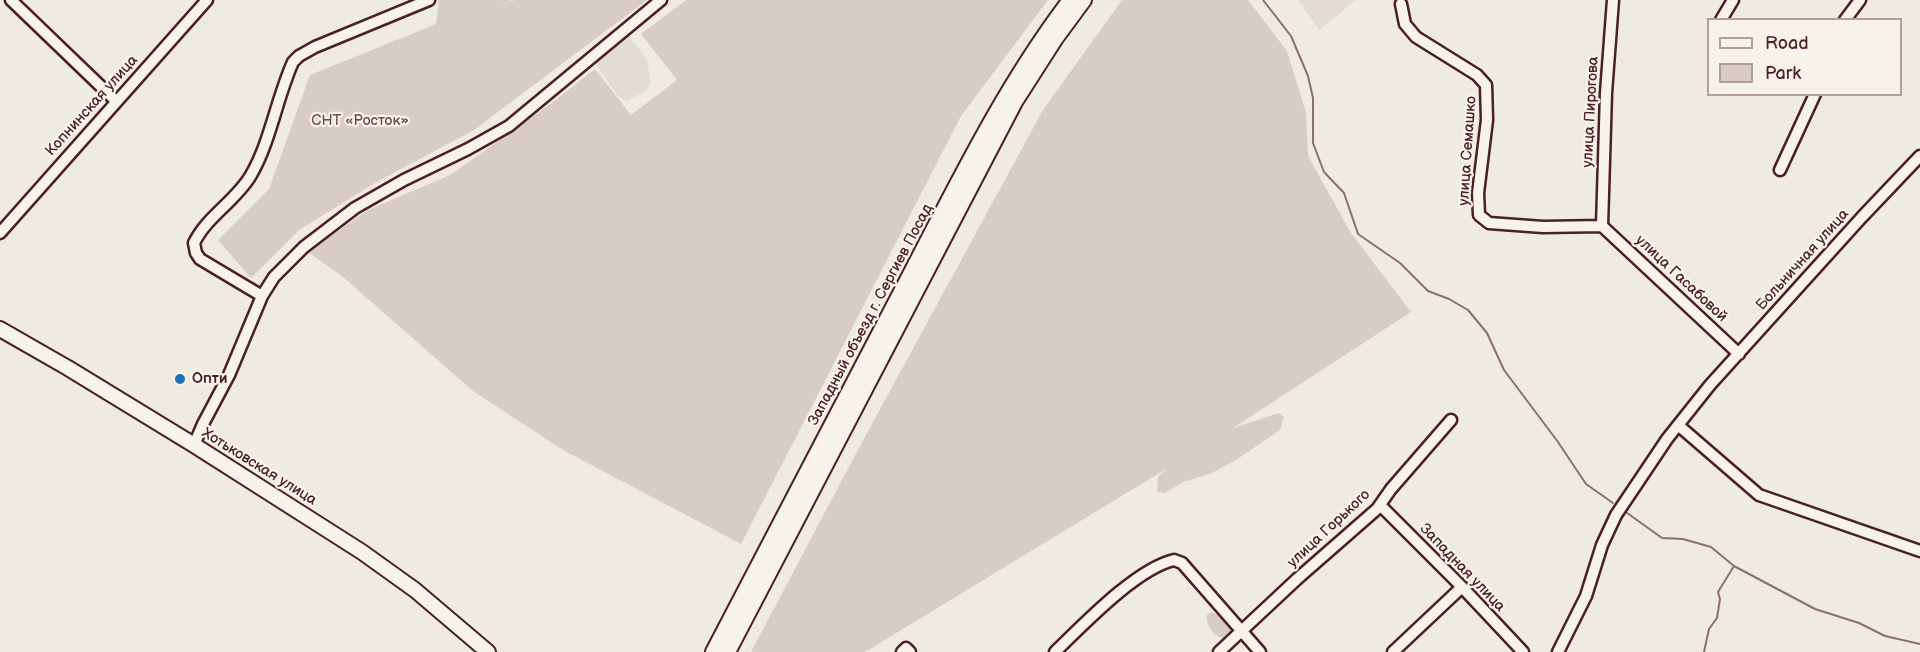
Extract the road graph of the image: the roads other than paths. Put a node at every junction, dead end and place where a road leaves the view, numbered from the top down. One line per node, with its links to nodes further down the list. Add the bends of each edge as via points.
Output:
1 (10, 0): 14 (street)
2 (207, 0): 14 (street, Копнинская улица)
3 (429, 0): 19 (street, via 315,47 292,62 251,174 194,243 200,259)
4 (661, 0): 19 (street, via 509,126 355,208 304,247 274,277)
5 (1070, 0): 30 (main road, Западный объезд г. Сергиев Посад, via 1006,94)
6 (1084, 0): 31 (main road, Западный объезд г. Сергиев Посад, via 1015,102)
7 (1613, 0): 17 (street, улица Пирогова, via 1605,93)
8 (1733, 0): 11 (street)
9 (1860, 0): 12 (street)
10 (1401, 4): 17 (street, улица Семашко, via 1405,24 1416,37 1477,75 1486,85 1479,215 1489,223)
11 (1721, 18)
12 (1846, 18)
13 (1814, 96): 16 (street)
14 (116, 101): 18 (street, Копнинская улица)
15 (1920, 156): 21 (street, Больничная улица)
16 (1780, 170)
17 (1602, 226): 21 (street, улица Гасабовой)
18 (0, 233)
19 (262, 296): 24 (street)
20 (0, 329): 24 (main road, Хотьковская улица)
21 (1739, 354): 23 (street, Больничная улица)
22 (1452, 420): 25 (street, улица Горького, via 1390,489)
23 (1678, 425): 26 (street, via 1759,495); 37 (street, Больничная улица, via 1616,515 1586,596)
24 (194, 446): 29 (main road, Хотьковская улица, via 362,552 415,590)
25 (1380, 506): 27 (street, Западная улица); 28 (street, улица Горького)
26 (1920, 551)
27 (1462, 587): 35 (street); 36 (street, Западная улица)
28 (1241, 632): 32 (street, via 1182,564 1174,560 1144,573); 33 (street, улица Горького); 34 (street)
29 (488, 652)
30 (713, 652)
31 (728, 652)
32 (1055, 652)
33 (1219, 652)
34 (1260, 652)
35 (1393, 652)
36 (1523, 652)
37 (1558, 652)

